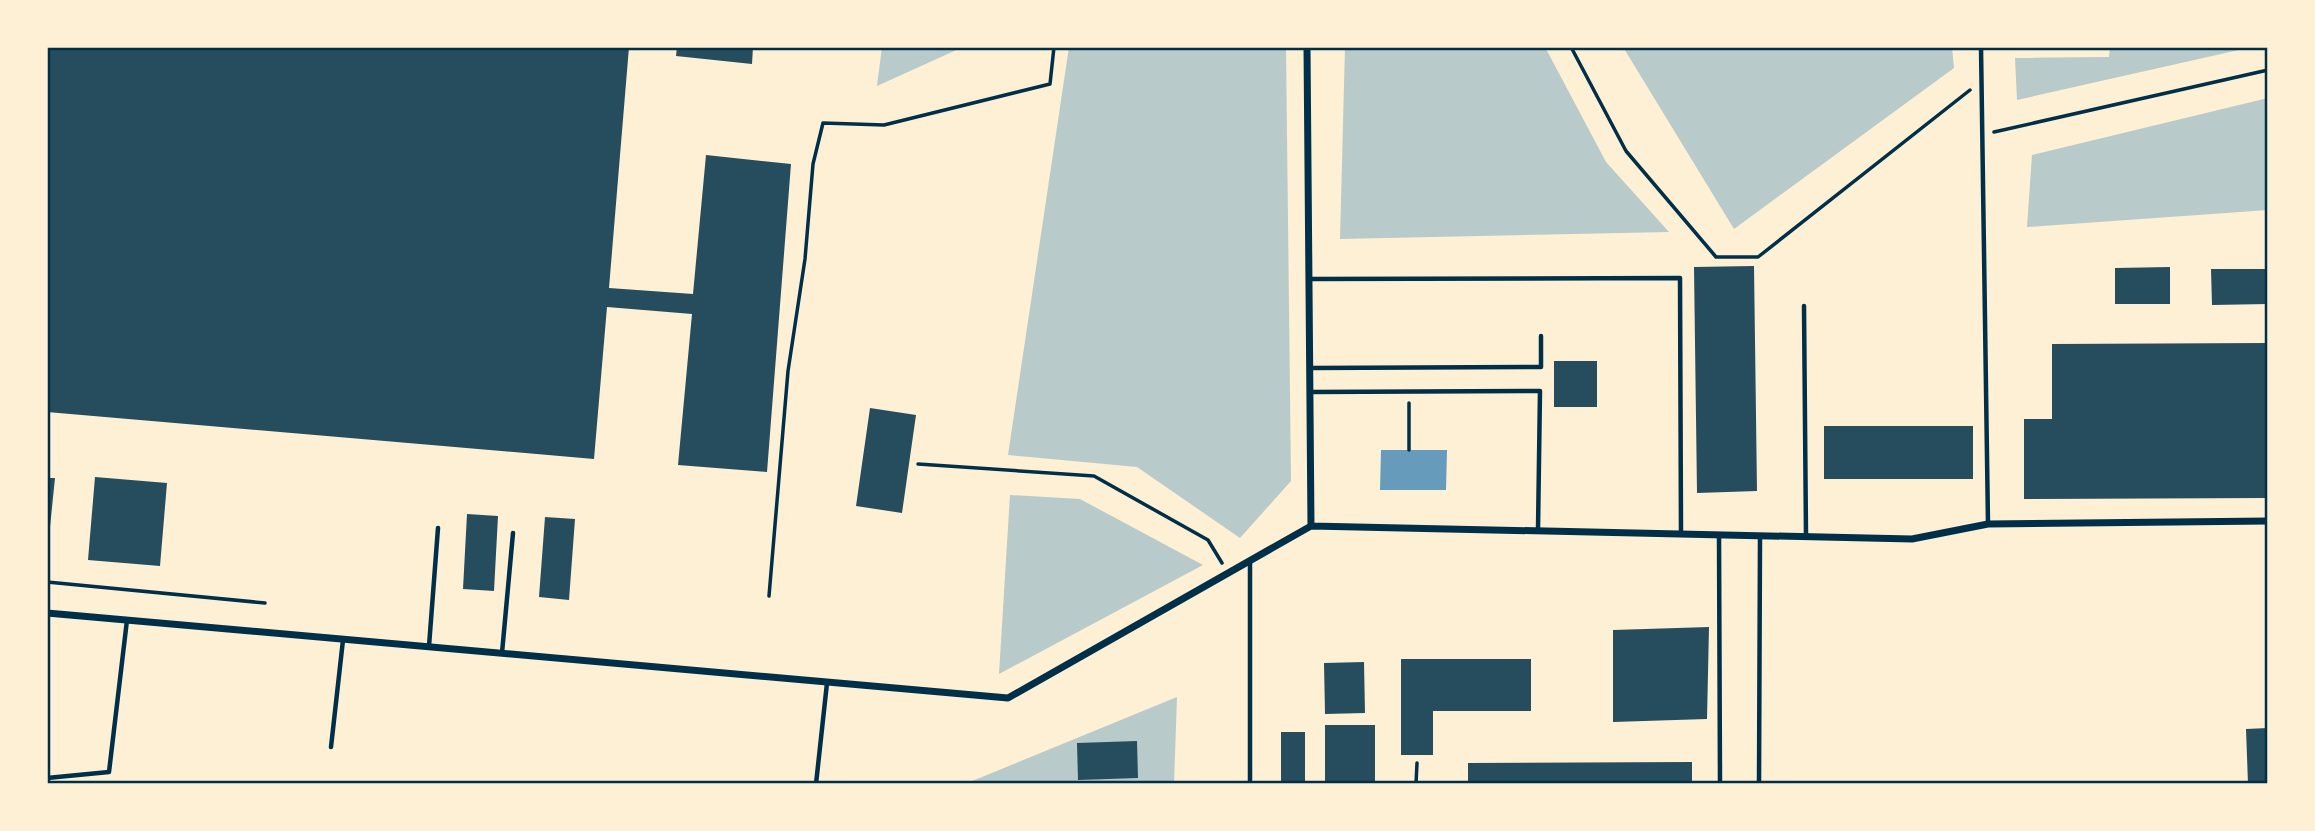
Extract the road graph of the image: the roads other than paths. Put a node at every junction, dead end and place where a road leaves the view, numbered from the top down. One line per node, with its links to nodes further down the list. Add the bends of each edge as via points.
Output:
1 (1307, 47): 3 (street)
2 (1981, 47): 9 (lane)
3 (1309, 279): 6 (street); 14 (lane, via 1680,278)
4 (1804, 306): 17 (lane)
5 (1541, 336): 6 (lane, via 1541,367)
6 (1310, 368): 7 (street)
7 (1310, 392): 10 (street); 12 (lane, via 1540,391)
8 (2268, 521): 9 (street)
9 (1988, 524): 17 (street, via 1912,539)
10 (1311, 526): 12 (street); 18 (street)
11 (438, 528): 22 (lane)
12 (1538, 530): 14 (street)
13 (513, 533): 23 (lane)
14 (1681, 534): 15 (street)
15 (1720, 534): 16 (street); 29 (lane)
16 (1760, 535): 17 (street); 30 (lane)
17 (1806, 536)
18 (1251, 560): 24 (street, via 1007,698); 28 (lane)
19 (47, 613): 20 (street)
20 (127, 620): 21 (street); 26 (lane, via 109,772)
21 (343, 639): 22 (street); 25 (lane)
22 (429, 646): 23 (street)
23 (502, 653): 24 (street)
24 (827, 682): 27 (lane)
25 (331, 747)
26 (47, 778)
27 (816, 784)
28 (1250, 784)
29 (1720, 784)
30 (1759, 784)

